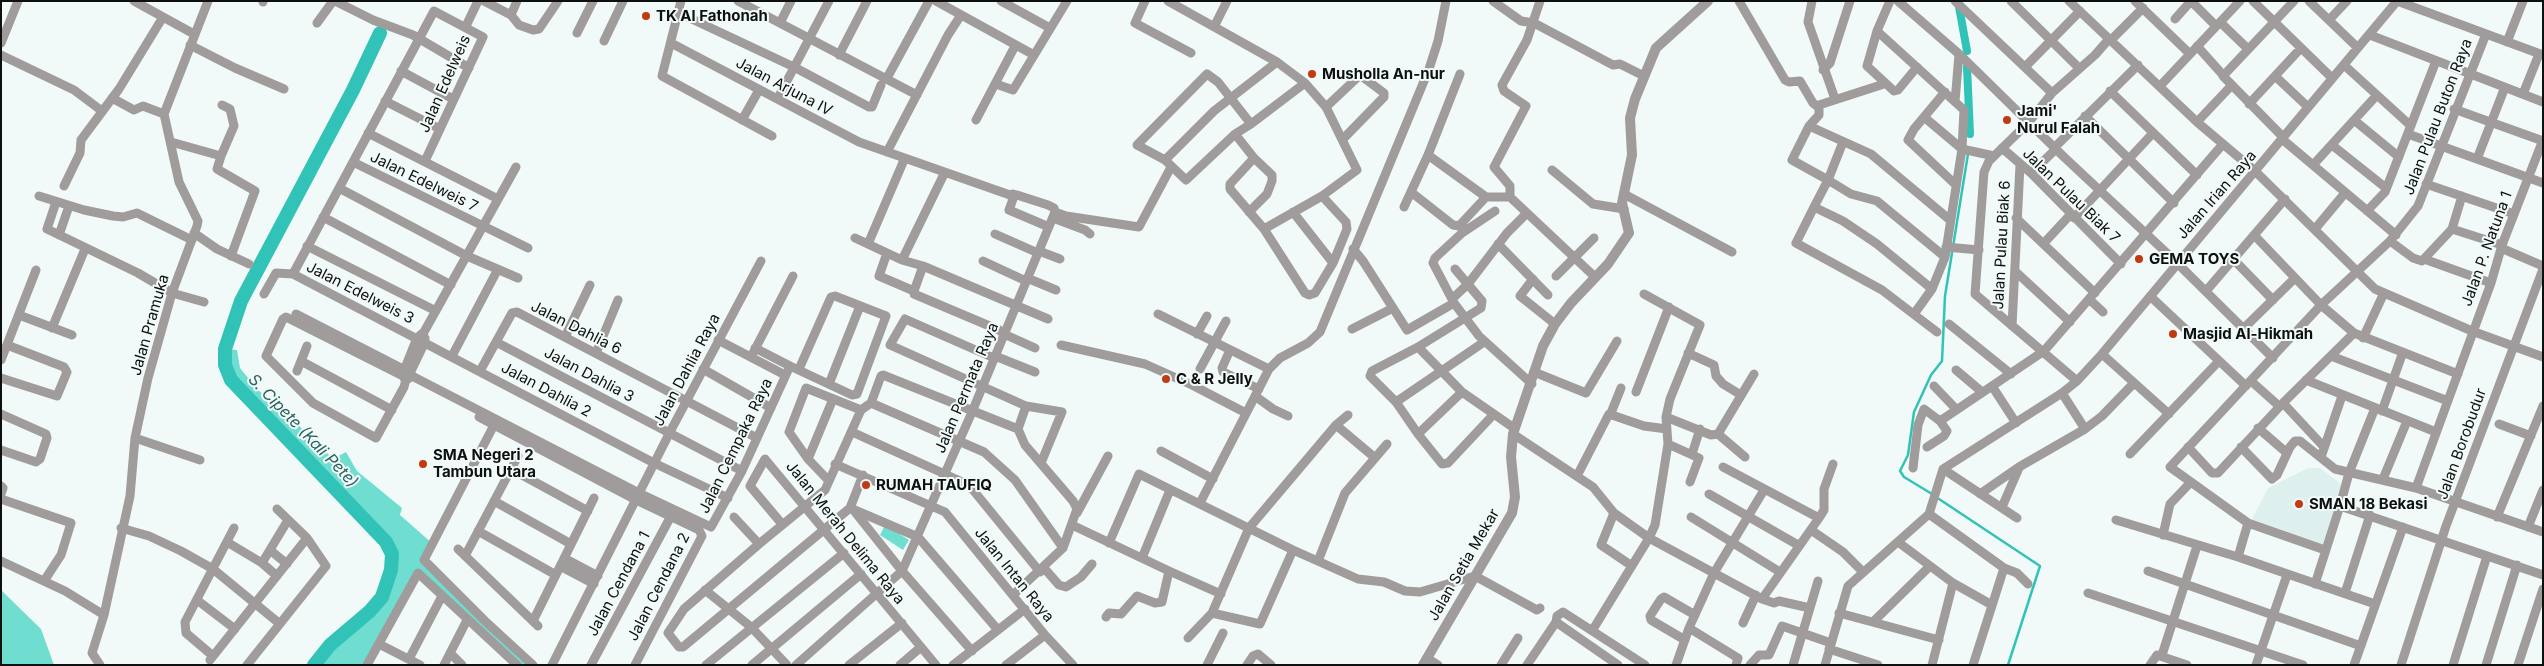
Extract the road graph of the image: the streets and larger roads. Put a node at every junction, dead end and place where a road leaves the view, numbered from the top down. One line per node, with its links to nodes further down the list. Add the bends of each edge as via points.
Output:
1 (18, 1): 72 (street)
2 (134, 1): 50 (street)
3 (208, 1): 63 (street)
4 (334, 1): 54 (street); 66 (street)
5 (478, 1): 58 (street)
6 (484, 1): 48 (street)
7 (517, 1): 48 (street)
8 (558, 1): 48 (street, via 539,29 518,25)
9 (593, 1): 62 (street)
10 (622, 1): 70 (street)
11 (681, 1): 47 (street)
12 (738, 1): 44 (street)
13 (791, 1): 55 (street)
14 (829, 1): 67 (street)
15 (867, 1): 83 (street)
16 (928, 1): 104 (street)
17 (936, 1): 49 (street)
18 (1001, 1): 60 (street)
19 (1067, 1): 60 (street)
20 (1145, 1): 80 (street, via 1135,23)
21 (1168, 1): 59 (street)
22 (1227, 1): 59 (street)
23 (1446, 1): 241 (street, via 1438,41 1428,69)
24 (1493, 1): 56 (street, via 1521,21)
25 (1540, 1): 56 (street)
26 (1708, 1): 100 (street, Jalan Setia Mekar, via 1656,48)
27 (1739, 1): 130 (street, via 1785,80 1800,81)
28 (1812, 1): 96 (street, via 1808,22)
29 (1850, 1): 96 (street, via 1830,63)
30 (1890, 1): 61 (street)
31 (1898, 1): 86 (street)
32 (2011, 1): 68 (street)
33 (2069, 1): 46 (street)
34 (2135, 1): 45 (street)
35 (2191, 1): 51 (street); 57 (street)
36 (2240, 1): 57 (street)
37 (2253, 1): 53 (street)
38 (2294, 1): 53 (street)
39 (2309, 1): 52 (street)
40 (2347, 1): 52 (street)
41 (2397, 1): 64 (street); 65 (street, Jalan Irian Raya)
42 (2523, 1): 71 (street)
43 (1958, 4): 93 (street)
44 (753, 5): 55 (street)
45 (2143, 8): 69 (street); 81 (street)
46 (2080, 12): 68 (street); 69 (street)
47 (678, 13): 73 (street); 91 (street)
48 (511, 15)
49 (961, 15): 75 (street); 118 (street)
50 (163, 17): 63 (street); 120 (street)
51 (2174, 19)
52 (2329, 20): 78 (street)
53 (2274, 22): 77 (street); 79 (street)
54 (317, 23)
55 (780, 23): 67 (street)
56 (1534, 23): 100 (street, via 1613,65 1620,64); 199 (street, via 1502,85 1504,91 1526,106 1494,167 1510,186)
57 (2218, 24): 76 (street); 79 (street)
58 (466, 26): 66 (street, Jalan Edelweis 3, via 434,11); 94 (street, Jalan Edelweis, via 483,37)
59 (1215, 26): 88 (street)
60 (1050, 28): 85 (street)
61 (1877, 31): 92 (street); 107 (street, via 1866,66)
62 (577, 33)
63 (194, 34): 74 (street)
64 (2486, 34): 71 (street); 98 (street, Jalan Pulau Buton Raya)
65 (2370, 35): 78 (street, Jalan Irian Raya); 87 (street)
66 (418, 38): 94 (street); 97 (street, Jalan Edelweis 3)
67 (809, 39): 83 (street); 91 (street)
68 (2051, 40): 93 (street); 95 (street)
69 (2110, 40): 89 (street); 95 (street)
70 (604, 41)
71 (2507, 42): 84 (street)
72 (1, 43)
73 (670, 43): 112 (street, Jalan Arjuna IV); 137 (street, via 664,77)
74 (190, 45): 111 (street); 134 (street)
75 (1015, 46): 85 (street); 105 (street)
76 (2197, 46): 81 (street); 101 (street)
77 (2301, 48): 102 (street); 103 (street)
78 (2358, 48): 90 (street, Jalan Irian Raya)
79 (2248, 49): 101 (street)
80 (1191, 54)
81 (2190, 54): 108 (street)
82 (1, 55): 133 (street, via 74,90)
83 (839, 55): 104 (street)
84 (2541, 55): 117 (street)
85 (1034, 56): 105 (street, via 1013,90)
86 (1961, 56): 125 (street); 140 (street)
87 (2436, 61): 98 (street); 146 (street)
88 (1277, 62): 106 (street); 119 (street)
89 (2138, 65): 108 (street); 113 (street, Jalan Pulau Biak 6)
90 (2344, 65): 103 (street, Jalan Irian Raya); 116 (street)
91 (794, 67): 104 (street, via 869,107); 121 (street)
92 (1917, 67): 107 (street, via 1898,90); 114 (street)
93 (2025, 67): 115 (street)
94 (469, 68): 122 (street, Jalan Edelweis)
95 (2079, 68): 115 (street)
96 (1823, 70): 123 (street)
97 (401, 71): 122 (street); 124 (street, Jalan Edelweis 3)
98 (2469, 73): 110 (street); 132 (street, Jalan Pulau Buton Raya)
99 (1460, 74): 163 (street)
100 (1644, 76): 193 (street, Jalan Setia Mekar, via 1632,110 1632,155)
101 (2223, 76): 109 (street)
102 (2275, 76): 127 (street); 131 (street)
103 (2332, 78): 131 (street, Jalan Irian Raya)
104 (884, 82): 118 (street)
105 (996, 84): 138 (street)
106 (1304, 84): 129 (street); 143 (street)
107 (1884, 84): 123 (street)
108 (2160, 86): 141 (street)
109 (2231, 86): 127 (street); 141 (street)
110 (2505, 87): 117 (street); 142 (street)
111 (284, 89)
112 (759, 90): 121 (street, Jalan Arjuna IV); 137 (street)
113 (2110, 91): 135 (street, Jalan Pulau Biak 6); 148 (street)
114 (1945, 92): 125 (street); 136 (street)
115 (2052, 93): 140 (street)
116 (2377, 94): 139 (street); 146 (street)
117 (2523, 94): 126 (street)
118 (917, 95): 162 (street)
119 (1231, 97): 143 (street); 173 (street); 173 (street, via 1209,74 1205,75 1137,143 1138,147)
120 (112, 98): 133 (street); 134 (street, via 134,110 143,106)
121 (778, 98): 162 (street, Jalan Arjuna IV, via 859,142)
122 (453, 99): 145 (street, Jalan Edelweis)
123 (1835, 100): 130 (street)
124 (385, 101): 145 (street); 147 (street, Jalan Edelweis 3)
125 (1955, 102): 161 (street, via 1964,112)
126 (2543, 102)
127 (2249, 104): 152 (street)
128 (222, 106): 164 (street, via 230,109 234,126)
129 (1326, 107): 151 (street); 151 (street, via 1360,75 1384,93 1384,97)
130 (1818, 107): 144 (street, via 1819,114)
131 (2308, 107): 152 (street, Jalan Irian Raya)
132 (2454, 109): 142 (street); 158 (street, Jalan Pulau Buton Raya)
133 (102, 111): 187 (street, via 81,140 80,153)
134 (164, 114): 154 (street, Jalan Pramuka)
135 (2085, 116): 160 (street, Jalan Pulau Biak 6); 168 (street)
136 (1924, 117): 161 (street); 186 (street, via 1910,136 1909,143)
137 (742, 120): 150 (street)
138 (976, 120)
139 (2354, 120): 157 (street); 166 (street)
140 (2028, 122): 159 (street); 160 (street)
141 (2197, 122): 156 (street)
142 (2491, 122): 153 (street); 169 (street)
143 (1251, 124): 149 (street)
144 (1809, 126): 155 (street); 183 (street, via 1792,160)
145 (440, 129): 171 (street, Jalan Edelweis)
146 (2409, 130): 158 (street); 166 (street)
147 (368, 132): 171 (street); 172 (street, Jalan Edelweis 3)
148 (2154, 133): 168 (street); 181 (street)
149 (1236, 134): 167 (street); 173 (street, via 1188,179 1182,178)
150 (772, 136)
151 (1344, 138): 195 (street, via 1358,170)
152 (2282, 138): 175 (street); 178 (street, Jalan Irian Raya)
153 (2543, 140): 182 (street, Jalan P. Natuna 1)
154 (171, 142): 164 (street); 228 (street, Jalan Pramuka, via 179,182 198,221)
155 (1843, 142): 183 (street); 218 (street, via 1871,154)
156 (2223, 144): 178 (street); 181 (street)
157 (2332, 145): 175 (street); 189 (street)
158 (2440, 145): 169 (street); 185 (street, Jalan Pulau Buton Raya)
159 (2002, 148): 165 (street); 174 (street, Jalan Pulau Biak 7)
160 (2055, 148): 180 (street, Jalan Pulau Biak 6); 190 (street)
161 (1967, 150): 165 (street); 186 (street)
162 (887, 152): 170 (street, Jalan Arjuna IV)
163 (1428, 154): 191 (street); 198 (street)
164 (221, 156): 246 (street, via 217,169 255,192)
165 (1994, 156): 242 (street, via 1984,172)
166 (2398, 157): 189 (street)
167 (1254, 158): 210 (street, via 1229,186); 210 (street, via 1272,175 1272,181 1267,194)
168 (2128, 159): 190 (street); 203 (street)
169 (2477, 159): 182 (street)
170 (904, 160): 179 (street, Jalan Arjuna IV); 234 (street)
171 (425, 161): 200 (street)
172 (353, 162): 188 (street, Jalan Edelweis 3); 219 (street, Jalan Edelweis 7)
173 (1168, 164): 212 (street, via 1139,227)
174 (2020, 165): 180 (street, Jalan Pulau Biak 7); 217 (street, Jalan Pulau Biak 6)
175 (2313, 165): 192 (street)
176 (516, 167): 200 (street)
177 (1552, 170): 207 (street, via 1593,204)
178 (2255, 171): 201 (street); 257 (street, Jalan Irian Raya)
179 (945, 172): 197 (street, Jalan Arjuna IV); 252 (street)
180 (2030, 173): 215 (street, Jalan Pulau Biak 7)
181 (2197, 175): 203 (street)
182 (2528, 177): 184 (street); 214 (street, Jalan P. Natuna 1)
183 (1828, 180): 206 (street); 248 (street, via 1850,194 1877,201)
184 (2543, 183)
185 (2426, 184): 196 (street); 232 (street, Jalan Pulau Buton Raya, via 2418,206)
186 (1956, 185): 218 (street)
187 (64, 186)
188 (338, 188): 216 (street, Jalan Edelweis 3); 247 (street)
189 (2386, 188): 209 (street)
190 (2100, 190): 215 (street); 227 (street)
191 (1411, 192): 198 (street, via 1453,225 1459,226); 205 (street)
192 (2346, 193): 209 (street); 222 (street)
193 (1624, 194): 207 (street, Jalan Setia Mekar); 244 (street)
194 (39, 196): 202 (street)
195 (1322, 196): 211 (street); 256 (street, via 1348,226)
196 (2462, 196): 214 (street); 223 (street)
197 (1012, 197): 212 (street, Jalan Arjuna IV, via 1017,194 1048,205 1054,208); 220 (street, via 1010,210)
198 (1486, 197): 199 (street)
199 (1510, 197): 213 (street)
200 (498, 199): 219 (street)
201 (2285, 199): 222 (street); 229 (street)
202 (56, 202): 204 (street); 226 (street, via 47,228)
203 (2174, 203): 227 (street)
204 (69, 206): 226 (street); 228 (street, via 123,218 137,213)
205 (1404, 207)
206 (1814, 207): 280 (street, via 1843,220); 304 (street, via 1796,243 1856,274)
207 (1624, 209): 270 (street, Jalan Setia Mekar, via 1629,233 1622,247)
208 (1495, 211): 293 (street, via 1462,233 1435,258 1434,266)
209 (2367, 211): 232 (street)
210 (1248, 212): 221 (street)
211 (1293, 212): 221 (street); 256 (street)
212 (1054, 214): 220 (street, Jalan Permata Raya); 225 (street)
213 (1526, 214): 235 (street); 249 (street)
214 (2514, 214): 237 (street, Jalan P. Natuna 1)
215 (2072, 216): 233 (street); 259 (street, Jalan Pulau Biak 7)
216 (323, 217): 236 (street, Jalan Edelweis 3); 278 (street)
217 (2016, 218): 233 (street); 266 (street, Jalan Pulau Biak 6)
218 (1950, 220): 239 (street)
219 (483, 226): 238 (street, Jalan Edelweis 7); 247 (street)
220 (1049, 227): 243 (street, Jalan Permata Raya)
221 (1264, 228): 256 (street, via 1309,295 1315,293)
222 (2315, 229): 265 (street)
223 (2452, 229): 237 (street); 251 (street)
224 (995, 234): 243 (street)
225 (1090, 234)
226 (59, 235): 240 (street)
227 (2147, 235): 257 (street); 259 (street)
228 (193, 236): 246 (street); 284 (street, Jalan Pramuka)
229 (2254, 236): 253 (street); 272 (street)
230 (855, 238): 234 (street)
231 (1594, 238): 249 (street)
232 (2393, 238): 251 (street, via 2417,261); 265 (street, Jalan Pulau Buton Raya)
233 (2044, 243): 289 (street)
234 (868, 244): 245 (street)
235 (1498, 244): 274 (street); 277 (street)
236 (307, 246): 267 (street, Jalan Edelweis 3); 300 (street)
237 (2501, 247): 261 (street); 276 (street, Jalan P. Natuna 1)
238 (528, 248)
239 (1951, 248): 242 (street); 248 (street)
240 (85, 249): 284 (street, via 138,273); 316 (street)
241 (1353, 250): 299 (street); 358 (street, via 1319,334 1280,358)
242 (1979, 250): 314 (street, via 1975,294)
243 (1039, 252): 250 (street); 273 (street, Jalan Permata Raya)
244 (1732, 252)
245 (887, 253): 252 (street); 282 (street, via 879,276)
246 (231, 256): 258 (street)
247 (467, 256): 262 (street); 278 (street)
248 (1945, 257): 280 (street)
249 (1572, 258): 269 (street); 270 (street)
250 (1060, 259)
251 (2424, 259): 276 (street)
252 (902, 260): 260 (street)
253 (2234, 260): 283 (street); 292 (street)
254 (761, 261): 328 (street, Jalan Dahlia Raya)
255 (983, 261): 273 (street)
256 (1333, 262)
257 (2177, 263): 283 (street); 290 (street, Jalan Irian Raya)
258 (249, 264)
259 (2121, 264): 289 (street)
260 (923, 266): 282 (street); 295 (street)
261 (2543, 268): 275 (street, Jalan Borobudur)
262 (498, 269): 271 (street); 346 (street)
263 (1455, 269): 277 (street)
264 (36, 270): 305 (street)
265 (2357, 271): 288 (street); 296 (street, Jalan Pulau Buton Raya)
266 (2016, 272): 311 (street); 314 (street, Jalan Pulau Biak 6)
267 (293, 274): 285 (street, via 276,273); 326 (street, Jalan Edelweis 3)
268 (793, 276): 338 (street)
269 (1556, 276)
270 (1595, 277): 312 (street, Jalan Setia Mekar)
271 (518, 278)
272 (2295, 278): 292 (street); 296 (street)
273 (1027, 279): 281 (street); 295 (street, Jalan Permata Raya)
274 (1533, 279): 287 (street); 312 (street, via 1520,296)
275 (2541, 280): 337 (street, Jalan Borobudur)
276 (2491, 283): 319 (street, Jalan P. Natuna 1)
277 (1468, 284): 293 (street); 308 (street, via 1483,304)
278 (451, 285): 300 (street)
279 (590, 285): 325 (street)
280 (1932, 289): 304 (street)
281 (1056, 290)
282 (914, 291): 322 (street, via 914,294)
283 (2206, 291): 317 (street)
284 (172, 293): 294 (street); 429 (street, Jalan Pramuka)
285 (264, 294)
286 (1644, 294): 298 (street)
287 (1548, 295)
288 (2383, 295): 319 (street); 327 (street)
289 (2092, 296): 301 (street); 311 (street)
290 (2150, 296): 345 (street, Jalan Irian Raya); 354 (street)
291 (618, 300): 343 (street)
292 (2273, 300): 317 (street)
293 (1453, 301): 299 (street, via 1407,330); 308 (street)
294 (204, 302)
295 (1016, 304): 307 (street); 322 (street, Jalan Permata Raya)
296 (2321, 305): 321 (street); 350 (street, Jalan Pulau Buton Raya)
297 (860, 306): 310 (street, via 886,316); 355 (street, Jalan Cempaka Raya, via 833,296); 376 (street)
298 (1669, 307): 344 (street, via 1700,325); 384 (street)
299 (1393, 308): 318 (street)
300 (436, 311): 326 (street)
301 (2103, 312)
302 (296, 314): 365 (street)
303 (1158, 314): 323 (street)
304 (1914, 314): 320 (street)
305 (19, 315): 316 (street); 333 (street)
306 (1207, 316): 323 (street)
307 (1048, 318)
308 (1466, 318): 332 (street); 336 (street)
309 (1226, 321): 331 (street)
310 (886, 322): 315 (street); 376 (street, via 855,395)
311 (2070, 322): 341 (street)
312 (1555, 324): 364 (street, Jalan Setia Mekar)
313 (1949, 324): 367 (street)
314 (2012, 326): 341 (street)
315 (899, 327): 349 (street, via 905,319); 378 (street, via 890,346)
316 (52, 328): 324 (street)
317 (2243, 329): 350 (street)
318 (1352, 330)
319 (2472, 331): 337 (street); 368 (street, Jalan P. Natuna 1)
320 (1937, 332)
321 (2354, 333): 327 (street); 347 (street)
322 (1004, 334): 339 (street); 349 (street, Jalan Permata Raya)
323 (1197, 334): 331 (street)
324 (72, 335)
325 (565, 337): 330 (street, Jalan Dahlia 6, via 514,312); 343 (street, Jalan Dahlia 6)
326 (422, 338): 346 (street, Jalan Dahlia 2); 365 (street)
327 (2363, 338): 342 (street)
328 (718, 340): 348 (street); 357 (street, Jalan Dahlia Raya)
329 (1617, 341): 364 (street, via 1586,393)
330 (496, 342): 362 (street, Jalan Dahlia 6); 423 (street, Jalan Dahlia 3)
331 (1214, 342): 340 (street); 356 (street)
332 (1484, 342): 359 (street); 377 (street)
333 (7, 345): 352 (street); 370 (street, via 64,367 67,372 57,396)
334 (1062, 345): 403 (street, via 1145,364)
335 (307, 346): 353 (street)
336 (1418, 347): 359 (street); 392 (street, via 1371,373 1371,378)
337 (2512, 347): 351 (street); 482 (street, Jalan Borobudur)
338 (755, 348): 348 (street); 355 (street)
339 (1035, 348)
340 (1230, 350): 358 (street); 382 (street, via 1223,372)
341 (2044, 351): 367 (street); 372 (street)
342 (2403, 352): 368 (street); 373 (street)
343 (596, 353): 390 (street, Jalan Dahlia 6)
344 (1688, 353): 387 (street, via 1714,365 1716,376 1723,384); 410 (street)
345 (2102, 354): 372 (street, Jalan Irian Raya); 374 (street)
346 (452, 356): 362 (street, Jalan Dahlia 2)
347 (2331, 356): 371 (street); 373 (street)
348 (751, 357): 369 (street)
349 (994, 357): 363 (street); 378 (street, Jalan Permata Raya)
350 (2273, 358): 375 (street, Jalan Pulau Buton Raya)
351 (2543, 358)
352 (1, 360)
353 (301, 361): 361 (street); 398 (street)
354 (2219, 361): 375 (street); 406 (street)
355 (795, 368): 369 (street, Jalan Cempaka Raya); 376 (street)
356 (1200, 368)
357 (703, 369): 390 (street, Jalan Dahlia Raya); 397 (street)
358 (1269, 369): 382 (street)
359 (1440, 370): 383 (street); 392 (street)
360 (1956, 370): 385 (street)
361 (297, 371)
362 (480, 371): 450 (street, Jalan Dahlia 2)
363 (1035, 372)
364 (1534, 372): 377 (street, Jalan Setia Mekar)
365 (406, 374): 398 (street, via 404,387); 398 (street, via 286,317 266,356 306,397 376,437); 416 (street); 477 (street)
366 (1754, 374): 387 (street)
367 (2011, 374): 380 (street)
368 (2458, 374): 391 (street, Jalan P. Natuna 1)
369 (785, 375): 397 (street, Jalan Cempaka Raya)
370 (1, 378)
371 (2306, 380): 388 (street); 394 (street)
372 (2076, 381): 386 (street, Jalan Irian Raya)
373 (2393, 381): 391 (street); 401 (street)
374 (2134, 383): 406 (street); 420 (street)
375 (2248, 383): 394 (street); 435 (street, Jalan Pulau Buton Raya)
376 (828, 384)
377 (1532, 384): 422 (street, Jalan Setia Mekar)
378 (982, 386): 395 (street); 402 (street, Jalan Permata Raya)
379 (1934, 386): 400 (street)
380 (1992, 386): 385 (street); 413 (street)
381 (1621, 388): 404 (street)
382 (1257, 392): 403 (street); 409 (street, via 1273,409)
383 (1462, 392): 408 (street); 426 (street)
384 (1636, 392)
385 (1982, 392): 400 (street)
386 (2062, 393): 413 (street, Jalan Irian Raya); 420 (street)
387 (1742, 395): 427 (street)
388 (2342, 396): 401 (street); 437 (street)
389 (833, 399): 399 (street); 448 (street); 448 (street, via 809,388 804,389 789,432)
390 (686, 401): 423 (street, Jalan Dahlia Raya); 430 (street, Jalan Dahlia 6)
391 (2448, 401): 425 (street, Jalan P. Natuna 1)
392 (1396, 402): 426 (street)
393 (871, 403): 399 (street); 402 (street, via 883,375); 431 (street)
394 (2281, 404): 417 (street); 437 (street)
395 (1026, 406): 418 (street); 451 (street, via 1062,412)
396 (2542, 407): 428 (street)
397 (771, 408): 430 (street, Jalan Cempaka Raya)
398 (392, 410)
399 (861, 410): 424 (street)
400 (1956, 410): 411 (street)
401 (2378, 410): 412 (street); 461 (street)
402 (972, 412): 418 (street); 431 (street, Jalan Permata Raya)
403 (1246, 413): 464 (street)
404 (1611, 413): 419 (street, via 1644,426); 463 (street, via 1605,418)
405 (1, 414): 438 (street, via 47,436 40,459 36,462)
406 (2169, 414): 442 (street)
407 (1348, 415): 415 (street)
408 (1493, 415): 422 (street); 426 (street, via 1445,464 1439,462)
409 (1288, 416)
410 (1666, 417): 419 (street); 421 (street)
411 (1940, 421): 434 (street, via 1947,432); 455 (street, via 1924,409 1918,425)
412 (2407, 421): 425 (street); 465 (street)
413 (2016, 423): 458 (street, Jalan Irian Raya)
414 (2499, 424): 428 (street)
415 (1336, 425): 447 (street); 510 (street)
416 (494, 426): 477 (street); 630 (street, via 424,560)
417 (2258, 428): 436 (street); 440 (street)
418 (1018, 429): 451 (street, via 1025,445)
419 (1668, 429): 433 (street)
420 (2085, 429): 456 (street)
421 (1700, 430): 427 (street); 441 (street)
422 (1514, 431): 463 (street); 558 (street, Jalan Setia Mekar, via 1511,457 1514,505)
423 (670, 432): 450 (street, Jalan Dahlia Raya); 459 (street, Jalan Dahlia 3)
424 (852, 432): 452 (street); 460 (street)
425 (2436, 432): 470 (street, Jalan P. Natuna 1)
426 (1418, 434)
427 (1718, 434): 445 (street)
428 (2531, 436): 497 (street)
429 (135, 438): 449 (street); 508 (street, Jalan Pramuka, via 130,496)
430 (758, 438): 459 (street, Jalan Cempaka Raya)
431 (959, 441): 460 (street, Jalan Permata Raya); 528 (street, via 984,452 1015,480)
432 (1387, 444): 447 (street)
433 (1668, 444): 441 (street); 518 (street, via 1657,520)
434 (1927, 447)
435 (2188, 447): 436 (street, via 2216,474); 468 (street, Jalan Pulau Buton Raya, via 2170,468)
436 (2241, 447): 440 (street, via 2272,479)
437 (2324, 447): 446 (street)
438 (1, 450)
439 (1161, 451): 464 (street)
440 (2287, 453): 446 (street, via 2295,441 2300,441)
441 (1692, 454): 467 (street, via 1699,460)
442 (2130, 454)
443 (518, 456): 457 (street)
444 (1108, 456): 503 (street)
445 (1744, 456)
446 (2321, 457): 461 (street, via 2335,469)
447 (1374, 458): 537 (street, via 1345,492)
448 (808, 459): 466 (street)
449 (200, 460)
450 (654, 463): 477 (street, Jalan Dahlia Raya); 479 (street, Jalan Dahlia 2)
451 (1041, 463): 503 (street, via 1076,506)
452 (835, 464): 462 (street, Jalan Intan Raya); 466 (street)
453 (1833, 464): 499 (street, via 1824,490 1824,510)
454 (1723, 466): 472 (street)
455 (1912, 468)
456 (2019, 468): 476 (street); 487 (street)
457 (511, 469): 481 (street); 490 (street)
458 (1943, 469): 476 (street); 492 (street)
459 (742, 470): 479 (street, Jalan Cempaka Raya)
460 (946, 473): 484 (street, Jalan Permata Raya); 547 (street, via 969,485)
461 (2349, 474): 465 (street); 485 (street)
462 (863, 476): 484 (street, Jalan Intan Raya); 489 (street)
463 (1577, 476): 491 (street, via 1597,490)
464 (1213, 479): 483 (street)
465 (2383, 479): 470 (street)
466 (829, 481): 486 (street, via 822,494)
467 (1690, 482)
468 (2190, 483): 504 (street); 515 (street, via 2170,504)
469 (1, 486): 474 (street)
470 (2416, 488): 482 (street)
471 (1170, 490): 483 (street); 522 (street, via 1139,474); 535 (street)
472 (1764, 490): 496 (street); 499 (street)
473 (2543, 490): 507 (street)
474 (1, 494)
475 (1709, 494): 496 (street)
476 (1980, 494): 487 (street)
477 (637, 496): 479 (street, Jalan Cempaka Raya, via 711,527); 494 (street, Jalan Cendana 2); 559 (street, Jalan Dahlia Raya)
478 (594, 498): 490 (street)
479 (728, 498)
480 (1, 499): 560 (street, via 71,523 61,555)
481 (494, 501): 513 (street); 524 (street)
482 (2456, 503): 497 (street); 521 (street, Jalan Borobudur)
483 (1200, 504): 510 (street)
484 (932, 505): 516 (street, Jalan Permata Raya); 572 (street, Jalan Intan Raya, via 944,512)
485 (2340, 506): 493 (street); 531 (street)
486 (806, 507): 505 (street); 505 (street, Jalan Merah Delima Raya, via 767,459 764,460 750,486); 511 (street, Jalan Merah Delima Raya)
487 (2002, 507): 500 (street)
488 (277, 509): 501 (street)
489 (852, 510): 511 (street); 516 (street); 548 (street)
490 (588, 511): 524 (street)
491 (1614, 513): 518 (street); 543 (street, via 1601,545)
492 (1929, 514): 520 (street); 545 (street)
493 (2370, 515): 506 (street); 569 (street)
494 (671, 516): 632 (street, Jalan Cendana 1); 633 (street, Jalan Cendana 2, via 700,530 702,536)
495 (734, 517): 525 (street)
496 (1748, 517): 523 (street); 526 (street)
497 (2498, 517): 507 (street)
498 (1690, 518): 523 (street)
499 (1818, 518): 512 (street)
500 (2017, 518)
501 (288, 520): 517 (street); 529 (street)
502 (2116, 520): 515 (street)
503 (1073, 523): 522 (street); 528 (street)
504 (2248, 523): 531 (street); 534 (street)
505 (782, 524): 525 (street)
506 (2403, 527): 521 (street); 577 (street)
507 (2528, 527): 514 (street)
508 (121, 528): 546 (street, via 149,536); 586 (street, Jalan Pramuka)
509 (234, 528): 519 (street)
510 (1249, 528): 530 (street); 571 (street)
511 (824, 530): 532 (street, Jalan Merah Delima Raya); 579 (street)
512 (1811, 530): 526 (street); 552 (street, via 1840,550)
513 (478, 531): 542 (street); 542 (street, via 461,552 535,623)
514 (2543, 532)
515 (2163, 535): 527 (street)
516 (918, 537): 548 (street, Jalan Permata Raya); 599 (street)
517 (307, 538): 539 (street); 595 (street, via 326,566)
518 (1649, 538): 543 (street); 553 (street)
519 (227, 542): 538 (street); 546 (street)
520 (1898, 542): 544 (street); 552 (street)
521 (2442, 542): 533 (street); 663 (street, Jalan Borobudur)
522 (1109, 543): 535 (street)
523 (1732, 543): 551 (street); 553 (street)
524 (572, 544): 542 (street)
525 (759, 544): 566 (street)
526 (1798, 545): 551 (street)
527 (2197, 546): 534 (street); 564 (street)
528 (1064, 548): 547 (street)
529 (270, 550): 538 (street); 539 (street)
530 (1293, 550): 537 (street); 583 (street, via 1260,624)
531 (2325, 550): 565 (street)
532 (844, 553): 554 (street, Jalan Merah Delima Raya); 596 (street)
533 (2487, 556): 541 (street); 664 (street)
534 (2238, 557): 555 (street)
535 (1142, 558): 549 (street)
536 (1, 561): 560 (street)
537 (1318, 561): 558 (street, via 1358,579 1384,582 1412,592)
538 (262, 563): 557 (street)
539 (287, 564): 557 (street)
540 (1092, 564): 547 (street, via 1066,587)
541 (2517, 565): 556 (street); 665 (street)
542 (560, 566): 559 (street)
543 (1632, 566): 600 (street)
544 (1930, 567): 562 (street); 591 (street)
545 (2004, 568): 563 (street, via 2017,573); 578 (street)
546 (213, 569): 575 (street); 576 (street)
547 (1042, 570): 572 (street)
548 (902, 571): 570 (street, Jalan Permata Raya); 614 (street)
549 (1169, 571): 571 (street); 588 (street, via 1162,602 1155,603 1138,596 1121,614 1110,613)
550 (2148, 571): 564 (street)
551 (1780, 572): 574 (street)
552 (1863, 572): 584 (street, via 1848,586)
553 (1714, 573): 574 (street); 587 (street)
554 (861, 574): 570 (street, Jalan Merah Delima Raya); 611 (street)
555 (2287, 575): 565 (street); 585 (street)
556 (2543, 575)
557 (277, 576): 576 (street)
558 (1475, 576): 580 (street, via 1537,610); 619 (street, Jalan Setia Mekar)
559 (596, 580): 631 (street, Jalan Dahlia Raya)
560 (44, 581): 586 (street)
561 (1818, 581): 581 (street)
562 (1953, 583): 578 (street); 607 (street)
563 (2028, 584)
564 (2185, 584): 585 (street); 590 (street)
565 (2316, 584): 569 (street)
566 (705, 590): 579 (street); 579 (street, via 684,609 668,630 679,647)
567 (2543, 590): 666 (street)
568 (2088, 593): 590 (street)
569 (2344, 593): 577 (street)
570 (878, 594): 593 (street, Jalan Merah Delima Raya); 637 (street, Jalan Permata Raya)
571 (1221, 594): 583 (street)
572 (1013, 595): 582 (street, Jalan Intan Raya)
573 (442, 596): 589 (street); 608 (street, via 418,573); 618 (street)
574 (1759, 597): 581 (street, via 1774,604 1782,602); 594 (street)
575 (197, 600): 598 (street); 598 (street, via 185,622 186,633 212,658)
576 (256, 603): 595 (street); 598 (street)
577 (2375, 604): 610 (street)
578 (1992, 605): 657 (street)
579 (728, 608): 596 (street)
580 (1540, 608)
581 (1810, 608): 602 (street)
582 (1025, 610): 599 (street); 603 (street, Jalan Intan Raya)
583 (1212, 613): 604 (street)
584 (1839, 613): 591 (street); 609 (street)
585 (2272, 614): 610 (street); 615 (street)
586 (104, 615): 623 (street, Jalan Pramuka, via 92,653)
587 (1695, 615): 597 (street); 606 (street, via 1664,598 1650,616 1651,620)
588 (1106, 617)
589 (466, 620): 616 (street); 629 (street)
590 (2172, 620): 615 (street); 617 (street)
591 (1874, 621): 607 (street)
592 (1556, 622): 600 (street, via 1563,612); 622 (street); 648 (street)
593 (902, 623): 612 (street, Jalan Merah Delima Raya); 638 (street)
594 (1743, 623)
595 (280, 624): 624 (street)
596 (751, 627): 611 (street); 634 (street)
597 (1689, 628): 606 (street); 651 (street, via 1738,658)
598 (235, 629)
599 (998, 630): 614 (street)
600 (1592, 630): 613 (street)
601 (1223, 633): 643 (street)
602 (1802, 634): 609 (street); 652 (street, via 1782,626 1770,655 1759,655); 653 (street)
603 (1045, 635): 621 (street, Jalan Intan Raya); 642 (street)
604 (1188, 638)
605 (1518, 638): 647 (street)
606 (1685, 640): 650 (street)
607 (1939, 640): 656 (street)
608 (378, 644): 618 (street); 625 (street)
609 (1830, 646): 654 (street); 655 (street)
610 (2361, 646): 662 (street)
611 (772, 647): 635 (street); 636 (street)
612 (921, 647): 639 (street); 640 (street, Jalan Merah Delima Raya)
613 (1622, 650): 620 (street); 622 (street)
614 (972, 651): 641 (street)
615 (2260, 651): 660 (street); 661 (street)
616 (450, 653): 627 (street); 628 (street)
617 (2162, 655): 658 (street, via 2154,656); 659 (street)
618 (409, 659): 626 (street)
619 (1425, 662): 646 (street)
620 (1633, 662): 649 (street)
621 (1067, 663)
622 (1616, 664)
623 (100, 665)
624 (247, 665)
625 (366, 665)
626 (420, 665)
627 (444, 665)
628 (462, 665)
629 (517, 665)
630 (533, 665)
631 (552, 665)
632 (591, 665)
633 (635, 665)
634 (706, 665)
635 (752, 665)
636 (788, 665)
637 (796, 665)
638 (849, 665)
639 (900, 665)
640 (936, 665)
641 (953, 665)
642 (1006, 665)
643 (1207, 665)
644 (1247, 665): 645 (street, via 1255,654)
645 (1271, 665)
646 (1438, 665)
647 (1501, 665)
648 (1528, 665)
649 (1644, 665)
650 (1676, 665)
651 (1736, 665)
652 (1750, 665)
653 (1793, 665)
654 (1825, 665)
655 (1878, 665)
656 (1932, 665)
657 (1973, 665)
658 (2150, 665)
659 (2187, 665)
660 (2256, 665)
661 (2303, 665)
662 (2354, 665)
663 (2401, 665)
664 (2453, 665)
665 (2486, 665)
666 (2518, 665)

